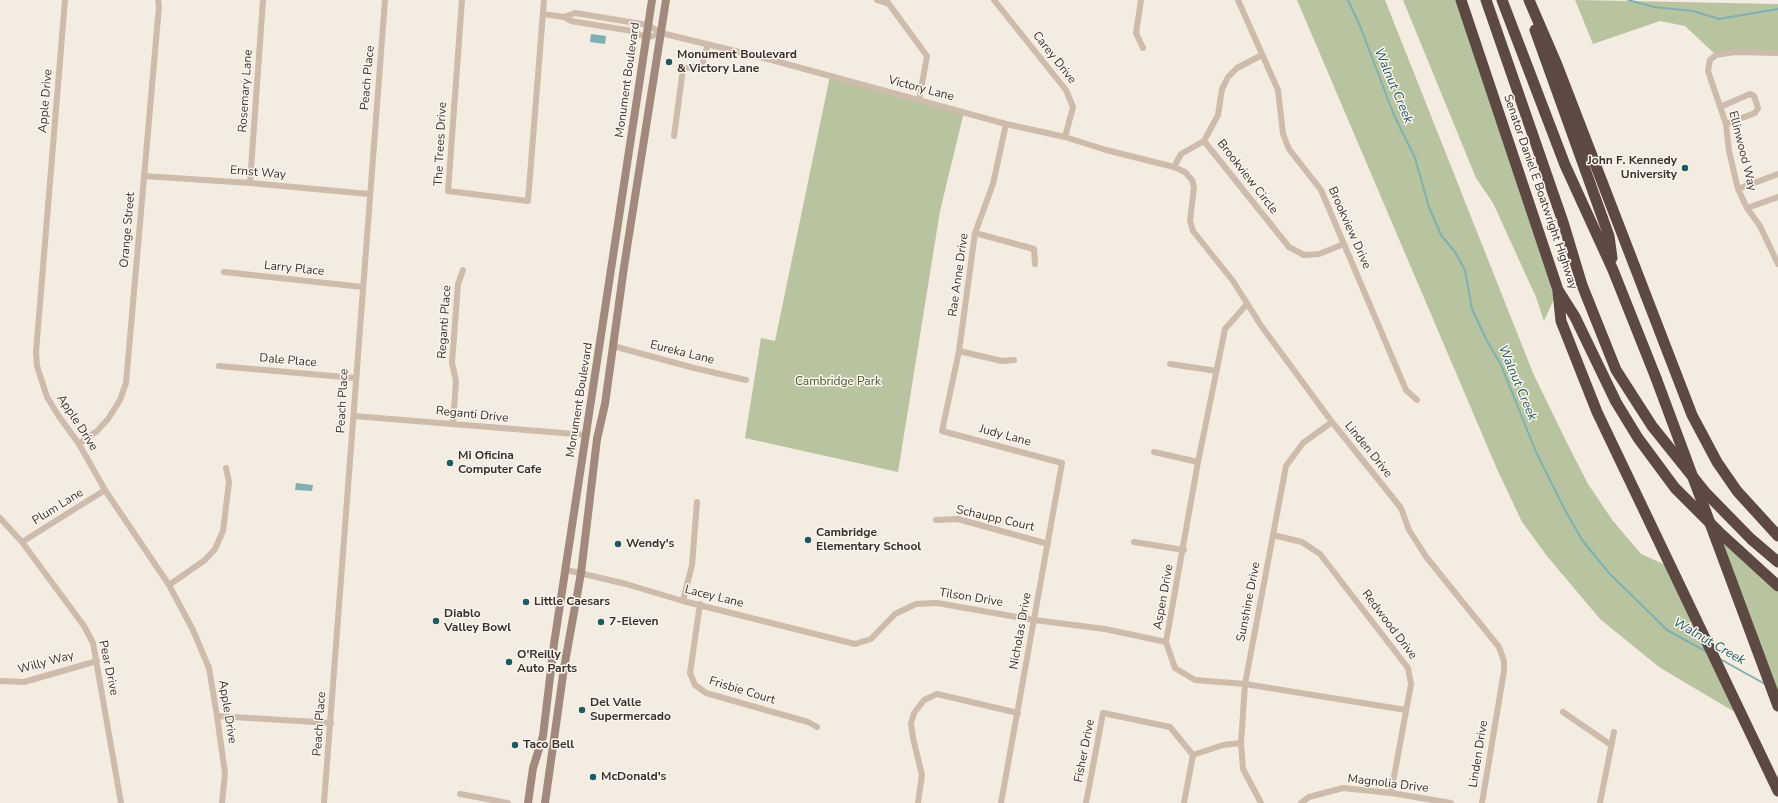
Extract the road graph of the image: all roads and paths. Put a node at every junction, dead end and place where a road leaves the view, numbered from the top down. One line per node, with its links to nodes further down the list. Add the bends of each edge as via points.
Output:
1 (65, 0): 67 (street, Apple Drive, via 36,352 37,366 47,397)
2 (158, 0): 37 (street, Orange Street)
3 (263, 0): 38 (street, Rosemary Lane)
4 (385, 0): 40 (street, Peach Place)
5 (462, 0): 19 (street, The Trees Drive, via 448,192 528,202)
6 (544, 0): 19 (street, The Trees Drive)
7 (652, 0): 21 (main road, Monument Boulevard)
8 (666, 0): 22 (main road, Monument Boulevard)
9 (877, 0): 18 (street)
10 (994, 0): 33 (street, Carey Drive, via 1066,90 1074,107)
11 (1141, 0): 25 (street, via 1136,33)
12 (1238, 0): 27 (street, Brookview Drive)
13 (1461, 0): 51 (highway, Senator Daniel E Boatwright Highway)
14 (1486, 0): 82 (highway, Senator Daniel E Boatwright Highway, via 1563,222 1582,285 1616,370 1652,426 1704,492)
15 (1502, 0): 48 (highway, via 1565,165)
16 (1523, 0): 48 (highway, via 1564,107 1608,236)
17 (1529, 0): 77 (highway, via 1558,65 1692,415 1717,462 1737,491)
18 (886, 1): 28 (street, via 927,56)
19 (543, 14): 20 (street)
20 (564, 17): 21 (street, via 575,13); 23 (street, via 571,21 632,32)
21 (648, 25): 22 (street); 23 (main road, Monument Boulevard)
22 (661, 33): 23 (street); 24 (street, Victory Lane); 53 (main road, Monument Boulevard)
23 (647, 38): 66 (main road, Monument Boulevard)
24 (708, 44): 28 (street, Victory Lane); 32 (street, via 702,64 683,69)
25 (1143, 48)
26 (1778, 53): 29 (street, Ellinwood Way, via 1734,52 1716,55 1710,60 1708,71)
27 (1262, 55): 34 (street, Brookview Circle, via 1237,68 1228,77 1222,89 1218,115); 44 (street, Brookview Drive, via 1278,90 1283,134 1288,148 1321,190)
28 (919, 100): 30 (street, Victory Lane)
29 (1720, 107): 31 (street, Ellinwood Way); 31 (street, via 1750,94 1754,96 1758,108 1755,113)
30 (1006, 124): 33 (street, Victory Lane); 43 (street, Rae Anne Drive, via 993,184)
31 (1726, 124): 39 (street, Ellinwood Way)
32 (674, 136)
33 (1065, 137): 35 (street, Victory Lane)
34 (1204, 141): 35 (street, via 1181,154); 44 (street, Brookview Circle, via 1289,247 1304,255 1319,254)
35 (1174, 167): 52 (street, Linden Drive, via 1185,172 1192,180 1194,187 1190,221 1193,231)
36 (1778, 174): 39 (street)
37 (144, 176): 38 (street, Ernst Way); 67 (street, Orange Street, via 126,383 120,400 108,419)
38 (250, 183): 40 (street, Ernst Way)
39 (1738, 189): 42 (street, Ellinwood Way)
40 (369, 194): 50 (street, Peach Place)
41 (1778, 197): 42 (street)
42 (1747, 208): 46 (street, Ellinwood Way, via 1760,226)
43 (975, 233): 45 (street, via 1034,249); 54 (street, Rae Anne Drive)
44 (1344, 244): 61 (street, Brookview Drive, via 1406,390)
45 (1035, 264)
46 (1778, 264)
47 (463, 270): 64 (street, Reganti Place, via 458,284 452,363 456,381)
48 (1613, 270): 95 (highway, bridge)
49 (224, 272): 50 (street, Larry Place)
50 (363, 287): 59 (street, Peach Place)
51 (1558, 290): 86 (highway, Senator Daniel E Boatwright Highway, via 1575,316 1616,402 1663,473 1694,508); 106 (highway, via 1561,321 1594,405)
52 (1247, 304): 58 (street, Aspen Drive, via 1225,329); 63 (street, Linden Drive)
53 (613, 346): 60 (street, Eureka Lane, via 687,367); 84 (main road, Monument Boulevard, via 597,439)
54 (959, 351): 55 (street, via 1002,361); 65 (street, Rae Anne Drive)
55 (1014, 360)
56 (1170, 364): 58 (street)
57 (219, 366): 59 (street, Dale Place)
58 (1216, 371): 69 (street, Aspen Drive)
59 (355, 378): 62 (street, Peach Place)
60 (746, 380)
61 (1416, 400)
62 (354, 416): 64 (street, Reganti Drive); 100 (street, Peach Place)
63 (1332, 422): 76 (street, Sunshine Drive, via 1303,443 1286,466); 122 (street, Linden Drive, via 1401,508 1409,530 1427,558 1499,647 1504,660 1504,671)
64 (453, 423): 66 (street, Reganti Drive)
65 (942, 431): 70 (street, Judy Lane)
66 (587, 435): 83 (main road, Monument Boulevard)
67 (79, 444): 72 (street, Apple Drive)
68 (1154, 452): 69 (street)
69 (1198, 462): 81 (street, Aspen Drive)
70 (1062, 463): 80 (street, Nicholas Drive)
71 (226, 468): 85 (street, via 229,482 223,531 215,549 205,560)
72 (105, 490): 78 (street, Plum Lane); 85 (street, Apple Drive)
73 (697, 502): 87 (street, via 692,566)
74 (0, 518): 78 (street, Pear Drive)
75 (936, 520): 80 (street, Schaupp Court, via 958,519)
76 (1273, 534): 94 (street, Sunshine Drive); 96 (street, Redwood Drive, via 1302,542 1320,554 1408,668 1411,684)
77 (1778, 536)
78 (22, 542): 92 (street, Pear Drive, via 84,626 93,643)
79 (1134, 542): 81 (street)
80 (1048, 544): 89 (street, Nicholas Drive)
81 (1184, 550): 90 (street, Aspen Drive)
82 (1778, 562)
83 (567, 570): 84 (street, Lacey Lane); 113 (main road, Monument Boulevard, via 554,644 543,736 533,768)
84 (581, 573): 87 (street, Lacey Lane); 114 (main road, Monument Boulevard, via 564,668 552,770)
85 (168, 584): 99 (street, Apple Drive, via 193,630 209,668)
86 (1778, 586)
87 (683, 600): 88 (street, Lacey Lane)
88 (700, 604): 91 (street, Lacey Lane); 101 (street, Frisbie Court, via 690,673 695,685 706,693 808,722)
89 (1034, 620): 90 (street, Tilson Drive, via 1105,629); 91 (street, Tilson Drive, via 937,603 916,604 894,614 872,639); 98 (street, Nicholas Drive)
90 (1166, 642): 94 (street, Aspen Drive, via 1174,668 1195,680)
91 (856, 644)
92 (97, 661): 93 (street, Willy Way, via 24,682); 109 (street, Pear Drive)
93 (0, 681)
94 (1245, 684): 96 (street, Aspen Drive); 103 (street, Sunshine Drive)
95 (1778, 706)
96 (1406, 710): 107 (street, Redwood Drive)
97 (1564, 712): 104 (street)
98 (1018, 713): 115 (street, via 937,694 924,700 914,713 911,723 912,738 922,775); 116 (street, Nicholas Drive)
99 (217, 716): 100 (street); 110 (street, Apple Drive, via 224,773)
100 (331, 723): 111 (street, Peach Place)
101 (817, 727)
102 (1614, 732): 104 (street)
103 (1241, 743): 105 (street, via 1223,745); 119 (street, Sunshine Drive, via 1243,769)
104 (1611, 745): 123 (street)
105 (1193, 755): 117 (street, Fisher Drive, via 1170,727 1103,713); 118 (street)
106 (1778, 791)
107 (1391, 793): 120 (street, Magnolia Drive, via 1343,788 1309,797); 121 (street, Magnolia Drive)
108 (460, 794): 112 (street)
109 (121, 803)
110 (222, 803)
111 (324, 803)
112 (508, 803)
113 (528, 803)
114 (545, 803)
115 (918, 803)
116 (1001, 803)
117 (1086, 803)
118 (1184, 803)
119 (1261, 803)
120 (1301, 803)
121 (1451, 803)
122 (1482, 803)
123 (1600, 803)

